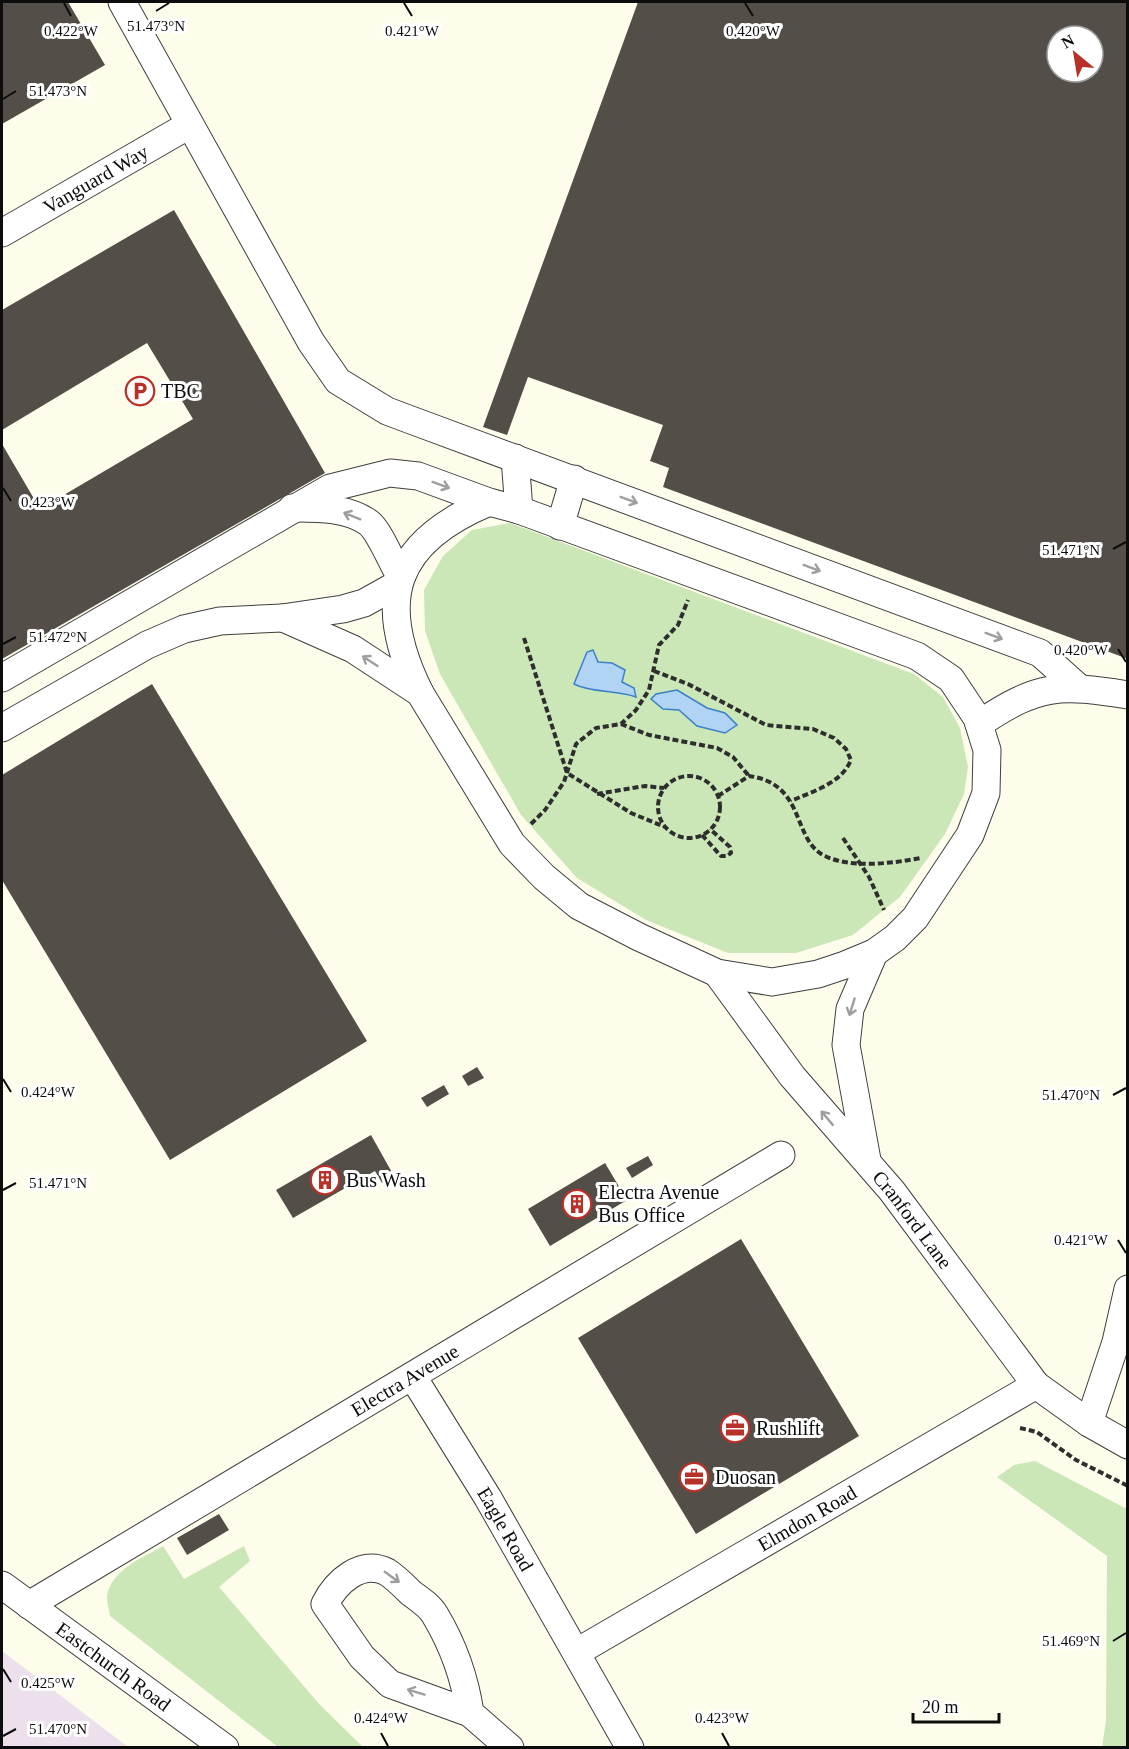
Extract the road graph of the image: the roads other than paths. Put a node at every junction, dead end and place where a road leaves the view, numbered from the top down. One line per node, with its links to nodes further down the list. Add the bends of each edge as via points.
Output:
1 (122, 2): 2 (lane)
2 (189, 125): 3 (lane, Vanguard Way); 4 (lane, via 311,342 338,381 387,411)
3 (2, 233)
4 (515, 458): 5 (lane); 8 (lane)
5 (574, 480): 9 (lane); 13 (lane, one-way to 13, via 1040,653)
6 (489, 502): 7 (lane, one-way to 6, via 330,488 390,473 418,476); 8 (lane); 10 (lane, via 456,516 426,539)
7 (291, 508): 10 (lane, one-way to 7, via 370,524 324,508); 12 (lane)
8 (519, 510): 9 (lane)
9 (560, 526): 16 (lane, via 917,656 951,679)
10 (399, 580): 11 (lane, via 363,603); 14 (lane, via 396,624 408,669)
11 (282, 618): 14 (lane, one-way to 11, via 353,650); 17 (lane, via 220,621 184,629 147,645)
12 (2, 678)
13 (1078, 687): 15 (lane); 16 (lane, via 1038,691)
14 (420, 693): 19 (lane, via 512,844 544,877 579,906)
15 (1128, 695)
16 (979, 724): 18 (lane, via 987,750 986,793 969,835 915,918)
17 (2, 728)
18 (874, 953): 19 (lane, via 818,974 771,982); 21 (lane, one-way to 21, via 850,1010 846,1045)
19 (717, 973): 21 (lane, Cranford Lane, one-way to 19, via 822,1113)
20 (781, 1155): 23 (lane, Electra Avenue)
21 (867, 1160): 24 (lane, Cranford Lane)
22 (1128, 1289): 25 (lane, via 1116,1342)
23 (413, 1377): 28 (lane, Electra Avenue); 29 (lane, Eagle Road)
24 (1036, 1386): 25 (lane, Cranford Lane); 29 (lane, Elmdon Road)
25 (1089, 1423): 26 (lane, Cranford Lane)
26 (1128, 1444)
27 (2, 1584): 28 (lane, Eastchurch Road)
28 (29, 1605): 31 (lane, Eastchurch Road)
29 (577, 1652): 33 (lane, Eagle Road)
30 (470, 1713): 30 (lane, one-way to 30, via 390,1684 362,1657 325,1604 350,1574 371,1567 387,1572 434,1613 465,1683); 32 (lane)
31 (225, 1748)
32 (510, 1748)
33 (630, 1748)

